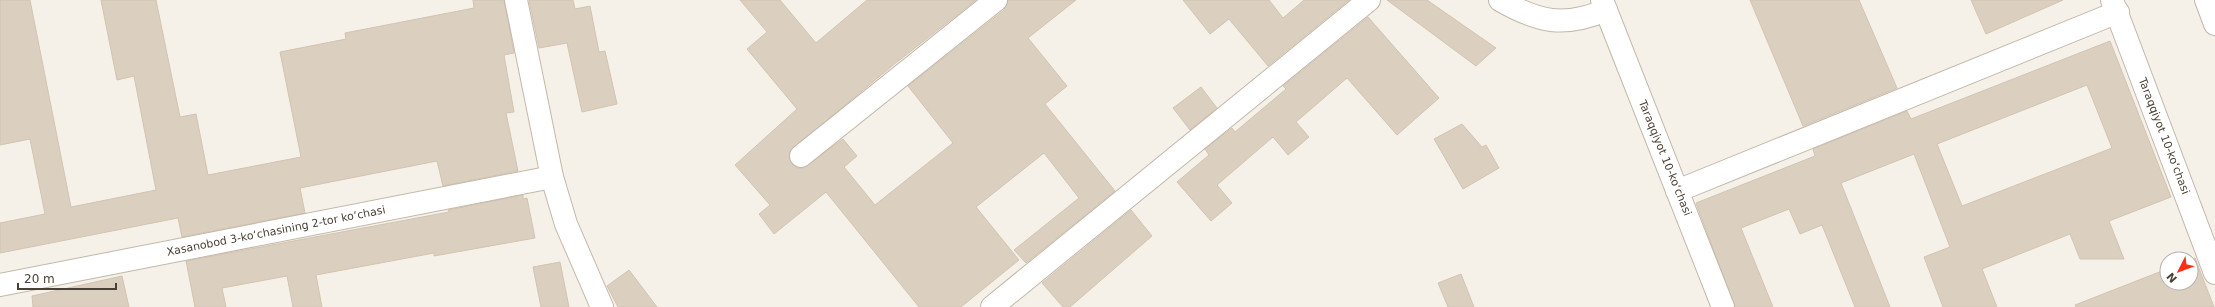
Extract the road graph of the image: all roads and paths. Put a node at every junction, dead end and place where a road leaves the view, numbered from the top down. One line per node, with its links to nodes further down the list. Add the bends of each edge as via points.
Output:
1 (516, 0): 10 (street)
2 (996, 0): 9 (street)
3 (1369, 0): 15 (street)
4 (1500, 0): 6 (street, Taraqqiyot 10-koʻchasi, via 1538,19 1569,20 1593,16)
5 (2206, 0): 8 (street)
6 (1604, 5): 11 (street, Taraqqiyot 10-koʻchasi)
7 (2115, 6): 11 (street); 12 (street, Taraqqiyot 10-koʻchasi)
8 (2215, 24)
9 (801, 156)
10 (552, 177): 13 (street, Xasanobod 3-koʻchasining 2-tor koʻchasi); 14 (street, via 566,224)
11 (1677, 191): 16 (street, Taraqqiyot 10-koʻchasi)
12 (2215, 273)
13 (0, 285)
14 (602, 307)
15 (992, 307)
16 (1723, 307)

